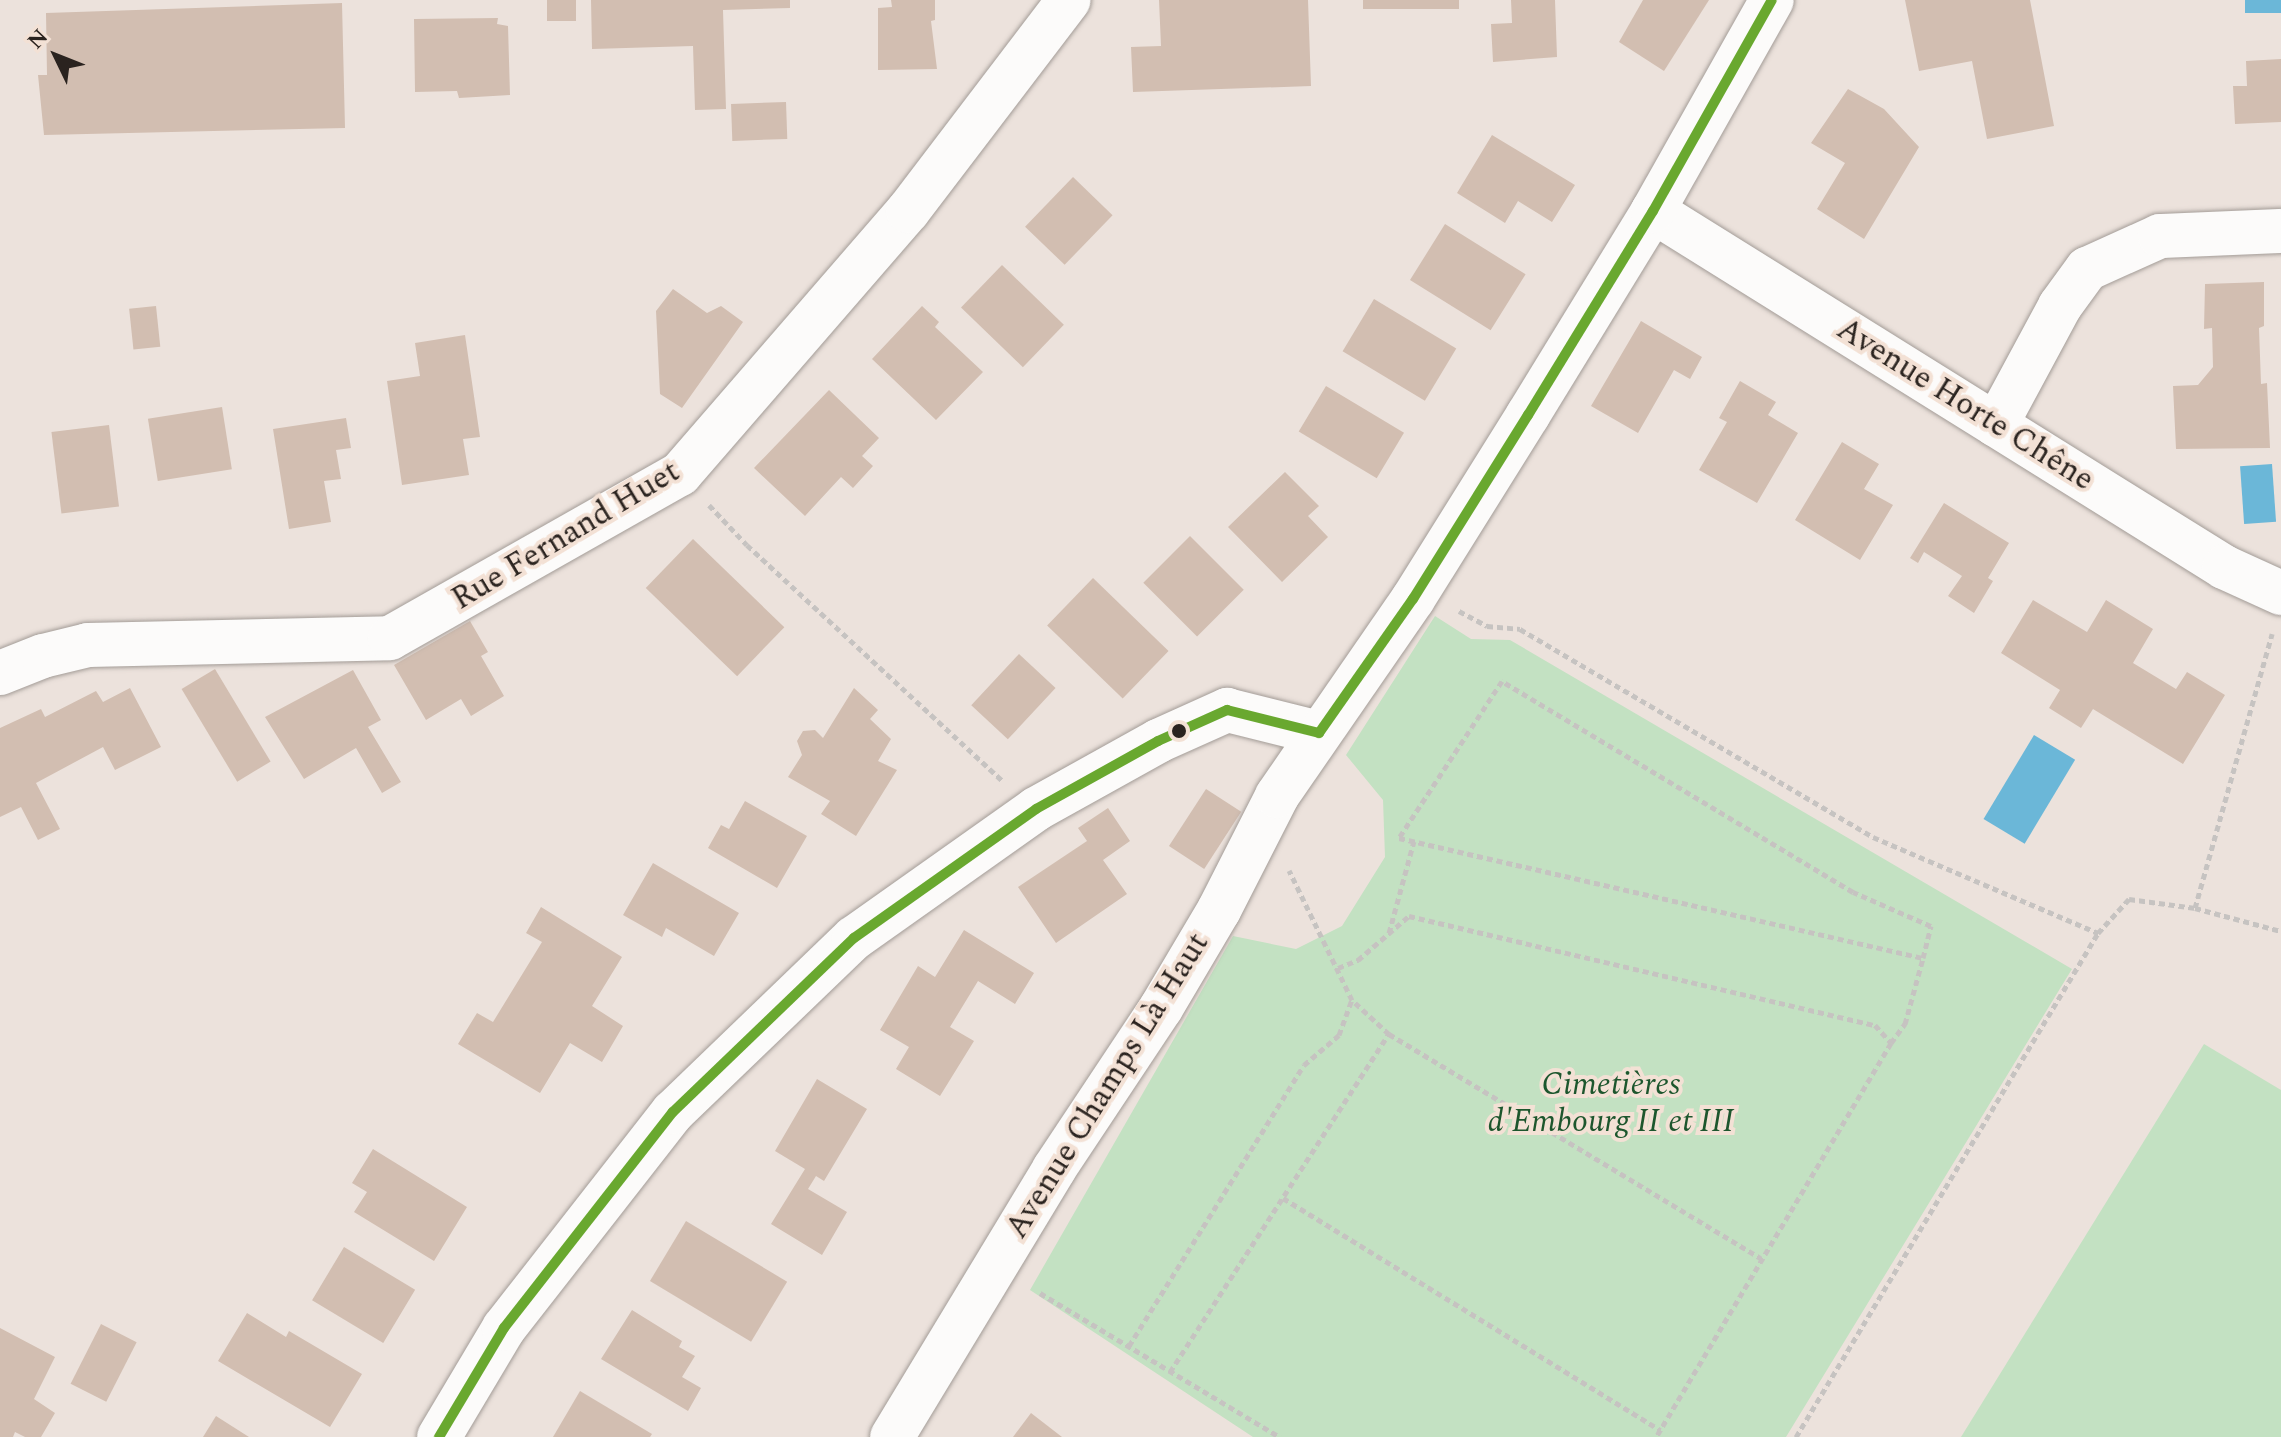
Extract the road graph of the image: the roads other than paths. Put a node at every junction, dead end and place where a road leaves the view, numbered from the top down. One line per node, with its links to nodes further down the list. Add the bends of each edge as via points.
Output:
1 (1069, 0): 7 (street, Rue Fernand Huet, via 908,211 680,474 390,638 88,645)
2 (1772, 0): 3 (street, Avenue Champs Là Haut)
3 (1653, 211): 5 (street, Avenue Horte Chêne); 8 (street, Avenue Champs Là Haut, via 1420,589)
4 (2281, 231): 5 (street, via 2160,236 2087,269 2060,306)
5 (1996, 425): 6 (street, Avenue Horte Chêne, via 2224,567)
6 (2277, 613)
7 (0, 673)
8 (1319, 733): 9 (street, via 1227,710 1158,741 1036,809 854,938 673,1112 504,1328); 10 (street, Avenue Champs Là Haut, via 1277,796 1161,1008 1054,1169)
9 (439, 1437)
10 (892, 1437)

